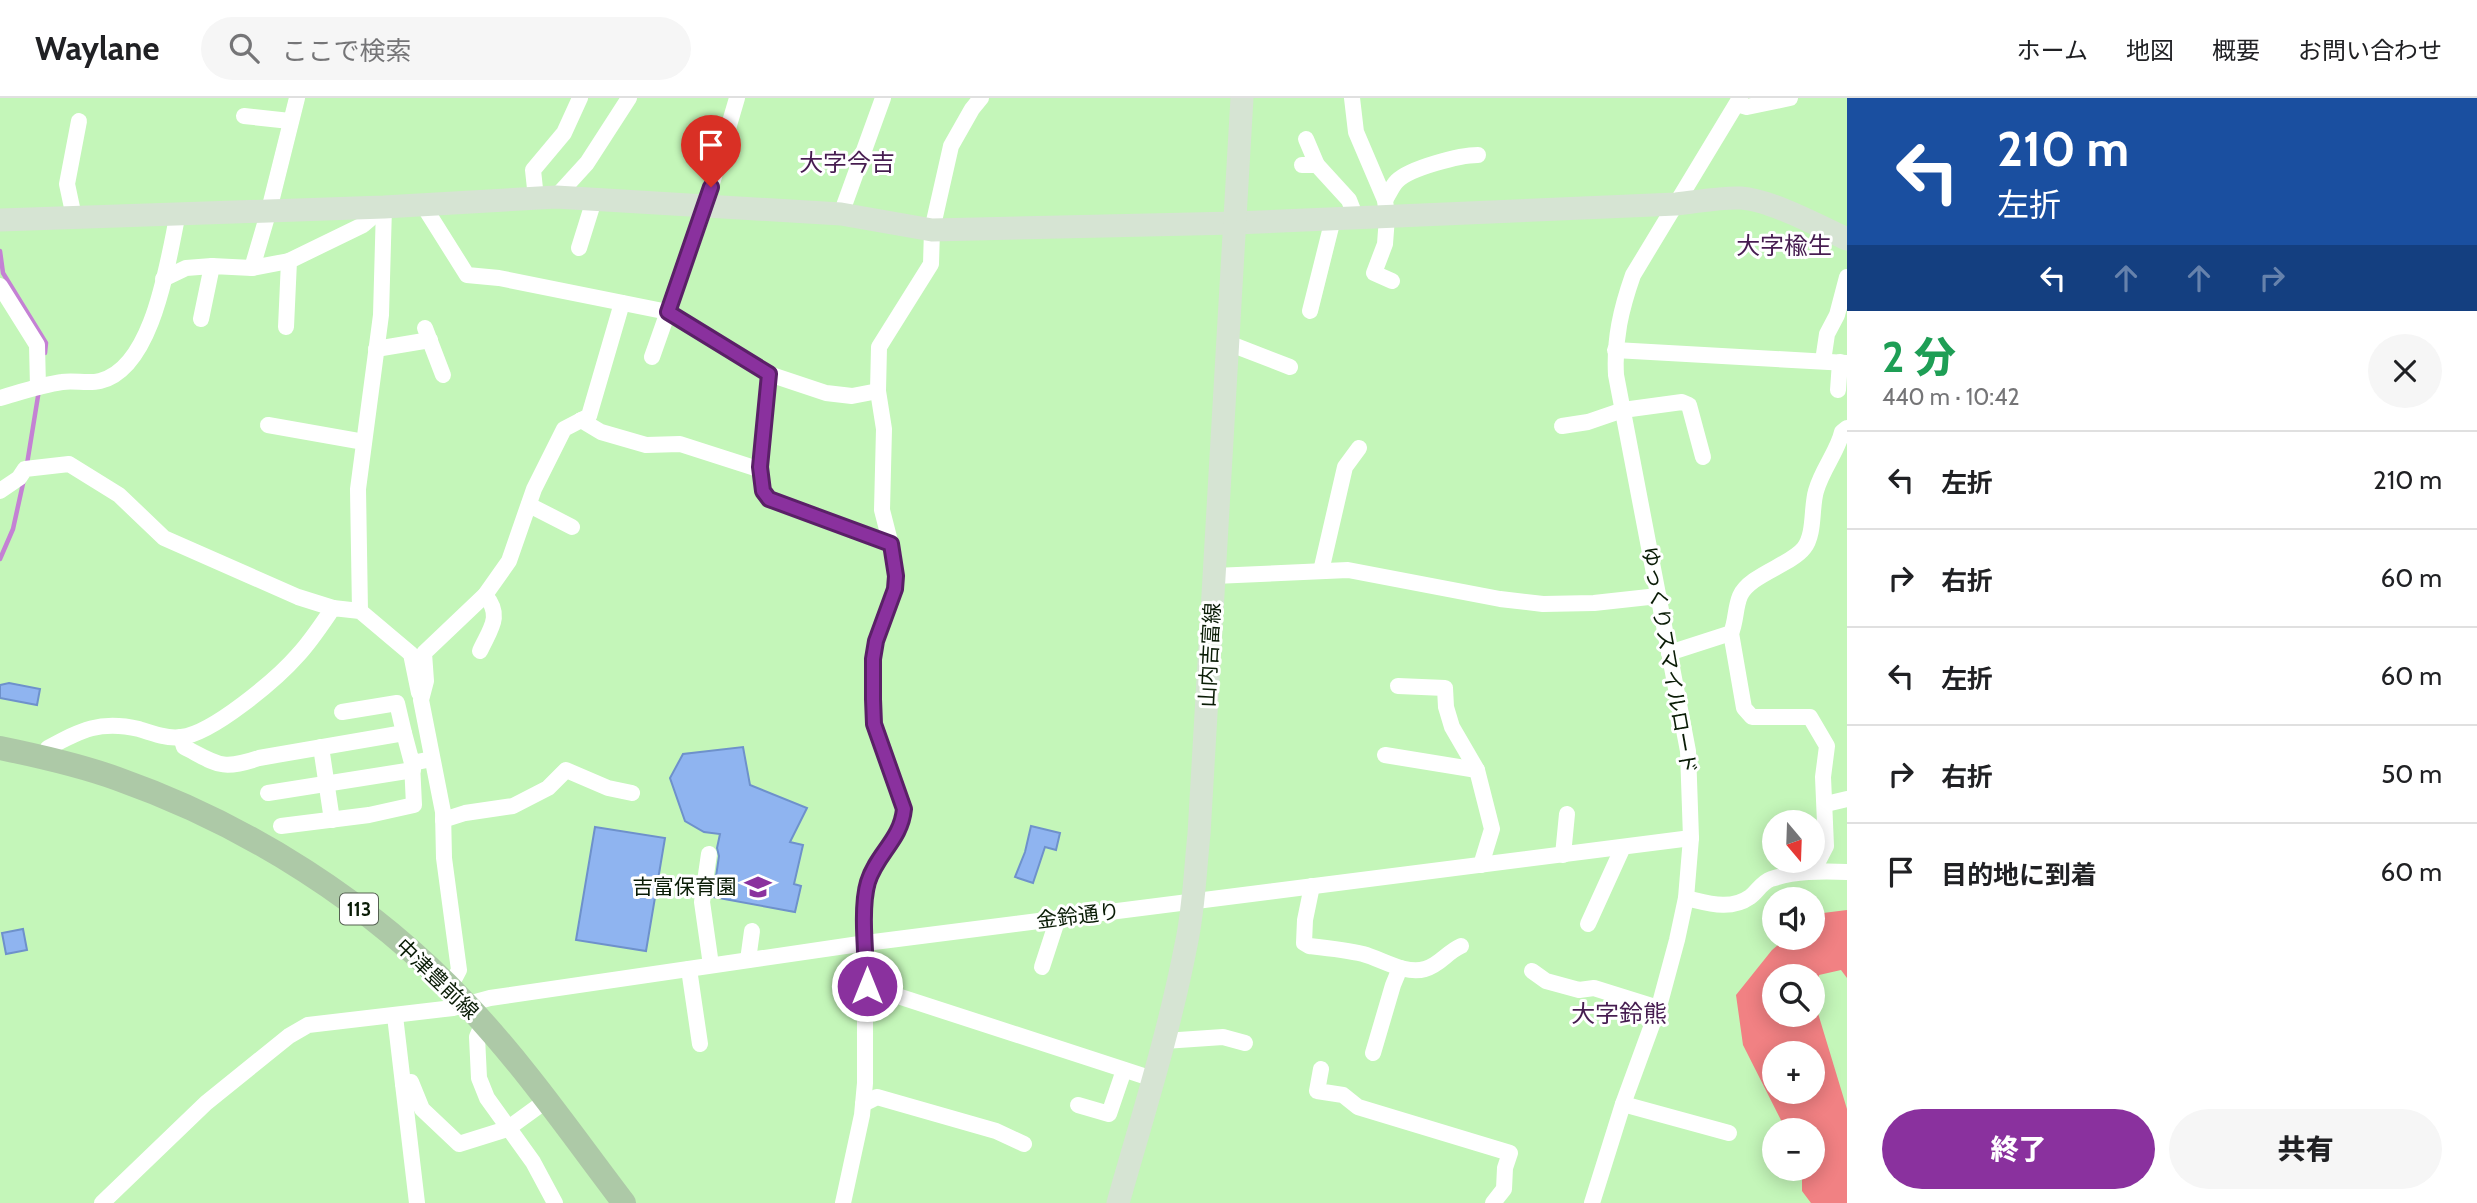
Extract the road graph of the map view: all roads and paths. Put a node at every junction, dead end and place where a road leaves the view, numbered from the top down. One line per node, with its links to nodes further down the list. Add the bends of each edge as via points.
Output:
1 (297, 98): 13 (street)
2 (580, 98): 16 (street, via 564,133 533,170)
3 (629, 98): 16 (street, via 587,163)
4 (737, 98): 21 (street)
5 (883, 98): 25 (street)
6 (981, 98): 30 (street, via 951,146)
7 (1242, 98): 29 (street, 山内吉富線)
8 (1352, 98): 22 (street, via 1356,132)
9 (1790, 98): 10 (street, via 1747,107)
10 (1739, 101): 18 (street, ゆっくりスマイルロード)
11 (244, 116): 13 (street)
12 (79, 121): 26 (street, via 67,184)
13 (290, 121): 23 (street)
14 (1306, 139): 27 (street, via 1309,165 1349,200)
15 (1478, 155): 22 (street, via 1407,174 1398,181)
16 (546, 198): 17 (street); 19 (street)
17 (594, 200): 21 (street); 32 (street)
18 (1676, 204): 22 (street); 31 (street, via 1741,198 1758,201); 47 (street, ゆっくりスマイルロード, via 1633,275 1622,304)
19 (423, 205): 20 (street); 40 (street, via 467,275)
20 (384, 207): 23 (street); 33 (street, via 363,225); 46 (street)
21 (705, 207): 25 (street); 42 (street)
22 (1386, 208): 27 (street); 38 (street, via 1385,244 1374,273)
23 (269, 210): 24 (street); 35 (street)
24 (178, 213): 26 (street); 37 (street)
25 (841, 214): 30 (street)
26 (74, 217): 28 (street)
27 (1345, 218): 29 (street); 41 (street)
28 (0, 220)
29 (1235, 223): 30 (street); 45 (street, 山内吉富線)
30 (932, 230): 55 (street, via 932,264 879,348)
31 (1847, 239)
32 (579, 248)
33 (289, 261): 35 (street); 44 (street)
34 (212, 266): 35 (street); 37 (street, via 186,268); 43 (street)
35 (252, 268)
36 (1847, 277): 49 (street, via 1827,334)
37 (163, 279): 53 (street, via 138,351 118,371 100,381)
38 (1392, 281)
39 (0, 286): 53 (street, via 37,345)
40 (622, 303): 42 (street); 58 (street, via 589,416)
41 (1310, 311)
42 (668, 312): 48 (street); 51 (street)
43 (201, 319)
44 (286, 327)
45 (1228, 344): 50 (street); 71 (street, 山内吉富線)
46 (376, 349): 52 (street, via 427,334); 62 (street)
47 (1615, 350): 49 (street); 57 (street, ゆっくりスマイルロード)
48 (652, 357)
49 (1837, 362): 54 (street)
50 (1290, 367)
51 (769, 374): 55 (street, via 826,393 852,396); 65 (street)
52 (443, 376)
53 (38, 387): 56 (street)
54 (1838, 390)
55 (877, 391): 69 (street, via 884,429 883,510)
56 (0, 398)
57 (1623, 410): 60 (street); 64 (street, via 1682,402 1689,405); 73 (street, ゆっくりスマイルロード)
58 (581, 420): 65 (street, via 601,432 646,445 680,444); 67 (street, via 564,429)
59 (268, 425): 62 (street)
60 (1562, 426)
61 (1847, 428): 76 (street, via 1815,493 1804,550 1741,594)
62 (364, 442): 75 (street, via 357,520)
63 (1359, 448): 70 (street, via 1345,467)
64 (1703, 457)
65 (761, 470): 69 (street, via 763,491 769,499)
66 (0, 491): 74 (street, via 26,469 69,464 119,495 164,538)
67 (529, 505): 68 (street); 72 (street, via 509,561)
68 (572, 527)
69 (891, 544): 115 (street, via 895,589 873,659 874,724 904,809 899,833 869,881)
70 (1321, 571): 71 (street); 73 (street, via 1348,570 1544,604)
71 (1214, 576): 111 (street, 山内吉富線)
72 (485, 595): 77 (street, via 494,605 495,620); 80 (street, via 424,653 426,681)
73 (1658, 596): 78 (street, ゆっくりスマイルロード)
74 (333, 608): 75 (street); 83 (street, via 298,655 269,682 209,726)
75 (360, 611): 80 (street, via 411,654)
76 (1731, 633): 78 (street); 95 (street, via 1744,708 1752,717 1810,717 1827,746)
77 (480, 651)
78 (1669, 653): 100 (street, ゆっくりスマイルロード, via 1689,760)
79 (1398, 686): 90 (street, via 1445,688 1451,727)
80 (421, 700): 88 (street)
81 (342, 712): 82 (street, via 397,703)
82 (404, 733): 84 (street); 89 (street)
83 (181, 737): 84 (street, via 184,747 218,764 237,766); 87 (street, via 120,724 95,725 48,748)
84 (321, 747): 91 (street)
85 (0, 748): 87 (main road, 中津豊前線 / 113)
86 (1385, 755): 90 (street)
87 (47, 758): 124 (main road, 中津豊前線 / 113, via 117,778 178,803 288,859 341,895)
88 (432, 759): 89 (street); 98 (street)
89 (413, 766): 91 (street); 97 (street, via 414,805)
90 (1477, 769): 105 (street, via 1492,829)
91 (327, 784): 92 (street); 97 (street)
92 (268, 793)
93 (632, 793): 98 (street, via 566,771 548,788 513,806)
94 (1847, 799): 95 (street)
95 (1825, 804): 102 (street)
96 (1567, 814): 104 (street)
97 (331, 820): 99 (street)
98 (443, 820): 124 (street)
99 (281, 826)
100 (1691, 838): 101 (street, 金鈴通り); 110 (street, ゆっくりスマイルロード)
101 (1623, 847): 104 (street, 金鈴通り); 113 (street)
102 (1825, 848)
103 (709, 855): 118 (street, via 702,902)
104 (1563, 855): 105 (street, 金鈴通り)
105 (1481, 865): 109 (street, 金鈴通り)
106 (1825, 871): 107 (street)
107 (1847, 872)
108 (1802, 873): 110 (street, via 1768,880 1733,905)
109 (1311, 886): 111 (street, 金鈴通り); 120 (street, via 1304,943 1363,954)
110 (1686, 898): 125 (street, ゆっくりスマイルロード)
111 (1192, 901): 112 (street, 金鈴通り); 128 (street, 山内吉富線)
112 (1058, 918): 115 (street, 金鈴通り); 119 (street)
113 (1588, 924)
114 (752, 931): 117 (street)
115 (866, 943): 117 (street, 金鈴通り); 123 (street)
116 (1461, 946): 120 (street, via 1422,971)
117 (748, 960): 118 (street, 金鈴通り)
118 (711, 965): 121 (street, 金鈴通り)
119 (1042, 967)
120 (1400, 968): 131 (street)
121 (689, 969): 124 (street, 金鈴通り, via 490,998); 130 (street)
122 (1532, 971): 125 (street, via 1546,981 1579,990 1594,988)
123 (867, 986): 133 (street); 137 (street)
124 (458, 996): 126 (street, 金鈴通り, via 453,1008); 127 (main road, 中津豊前線 / 113)
125 (1658, 1008): 138 (street, ゆっくりスマイルロード)
126 (395, 1016): 135 (street); 143 (street, 金鈴通り, via 327,1021 289,1036 206,1103)
127 (483, 1023): 136 (main road, 中津豊前線 / 113); 140 (street, via 477,1037 479,1078)
128 (1164, 1041): 129 (street, via 1223,1037); 134 (street, 山内吉富線)
129 (1245, 1043)
130 (700, 1044)
131 (1373, 1054)
132 (1321, 1069): 149 (street, via 1317,1091 1343,1095 1358,1107 1510,1153 1504,1189)
133 (1124, 1070): 134 (street); 139 (street, via 1109,1114)
134 (1153, 1079): 148 (street, 山内吉富線)
135 (403, 1084): 140 (street, via 411,1082 422,1109 459,1144); 144 (street)
136 (547, 1100): 140 (street); 146 (main road, 中津豊前線 / 113)
137 (863, 1104): 142 (street, via 877,1097 996,1131); 147 (street)
138 (1623, 1104): 141 (street); 150 (street, ゆっくりスマイルロード)
139 (1078, 1105)
140 (508, 1129): 145 (street)
141 (1729, 1133)
142 (1024, 1144)
143 (110, 1200)
144 (417, 1203)
145 (555, 1203)
146 (624, 1203)
147 (843, 1203)
148 (1118, 1203)
149 (1493, 1203)
150 (1592, 1203)

